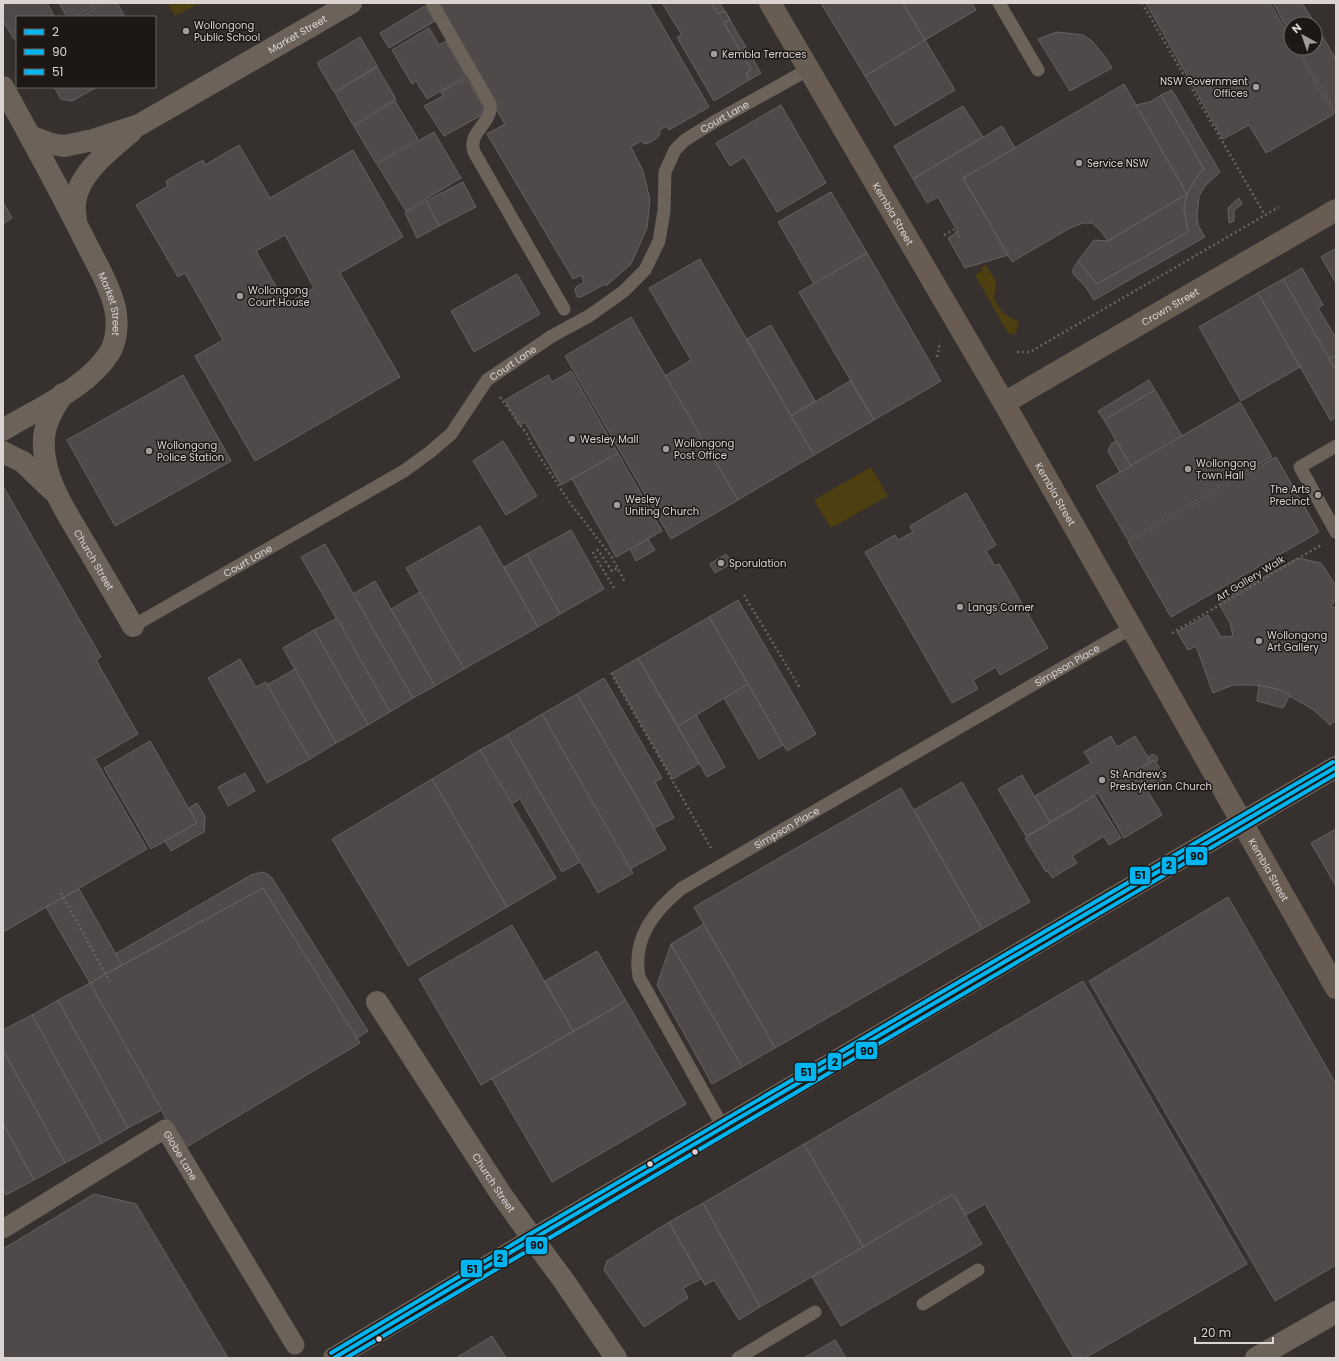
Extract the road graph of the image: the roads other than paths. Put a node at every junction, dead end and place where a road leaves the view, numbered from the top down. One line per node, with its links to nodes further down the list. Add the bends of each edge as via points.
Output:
1 (351, 3): 8 (street, Market Street)
2 (432, 3): 12 (lane, via 490,104 490,114 473,138 474,152)
3 (770, 3): 5 (main road, Kembla Street)
4 (999, 3): 6 (lane)
5 (809, 68): 14 (main road, Kembla Street); 20 (lane, Court Lane, via 685,140 676,150 665,172 664,211 659,241 645,270 624,291 589,316 552,336 487,380 451,434 430,452 404,471)
6 (1038, 70)
7 (3, 87): 9 (street, Market Street)
8 (139, 125): 9 (street, Market Street, via 98,139 68,145 51,144); 11 (street, Market Street, via 98,163 83,181 74,204)
9 (30, 136): 11 (street, Market Street)
10 (1336, 210): 14 (main road, Crown Street)
11 (77, 224): 13 (street, Market Street, via 115,308 116,326 110,352 98,368)
12 (564, 309)
13 (63, 394): 15 (street, Market Street); 18 (street, Church Street, via 49,418 44,437 46,466)
14 (1004, 403): 21 (main road, Kembla Street)
15 (3, 430)
16 (1336, 446): 19 (lane, via 1300,467)
17 (3, 452): 18 (street, Church Street, via 23,462)
18 (56, 494): 20 (street, Church Street)
19 (1336, 532)
20 (132, 626)
21 (1131, 628): 23 (main road, Kembla Street); 26 (lane, Simpson Place, via 682,888 662,904 638,950 639,977)
22 (1336, 767): 23 (main road)
23 (1243, 823): 24 (main road, Kembla Street); 26 (main road)
24 (1336, 988)
25 (377, 1002): 28 (street, Church Street)
26 (723, 1128): 28 (main road)
27 (3, 1229): 33 (street, Globe Lane, via 165,1129)
28 (533, 1239): 34 (main road); 35 (street, Church Street)
29 (978, 1270): 30 (lane)
30 (923, 1304)
31 (815, 1312): 36 (lane)
32 (1336, 1312): 37 (street)
33 (295, 1345)
34 (334, 1358)
35 (616, 1358)
36 (738, 1358)
37 (1256, 1358)

